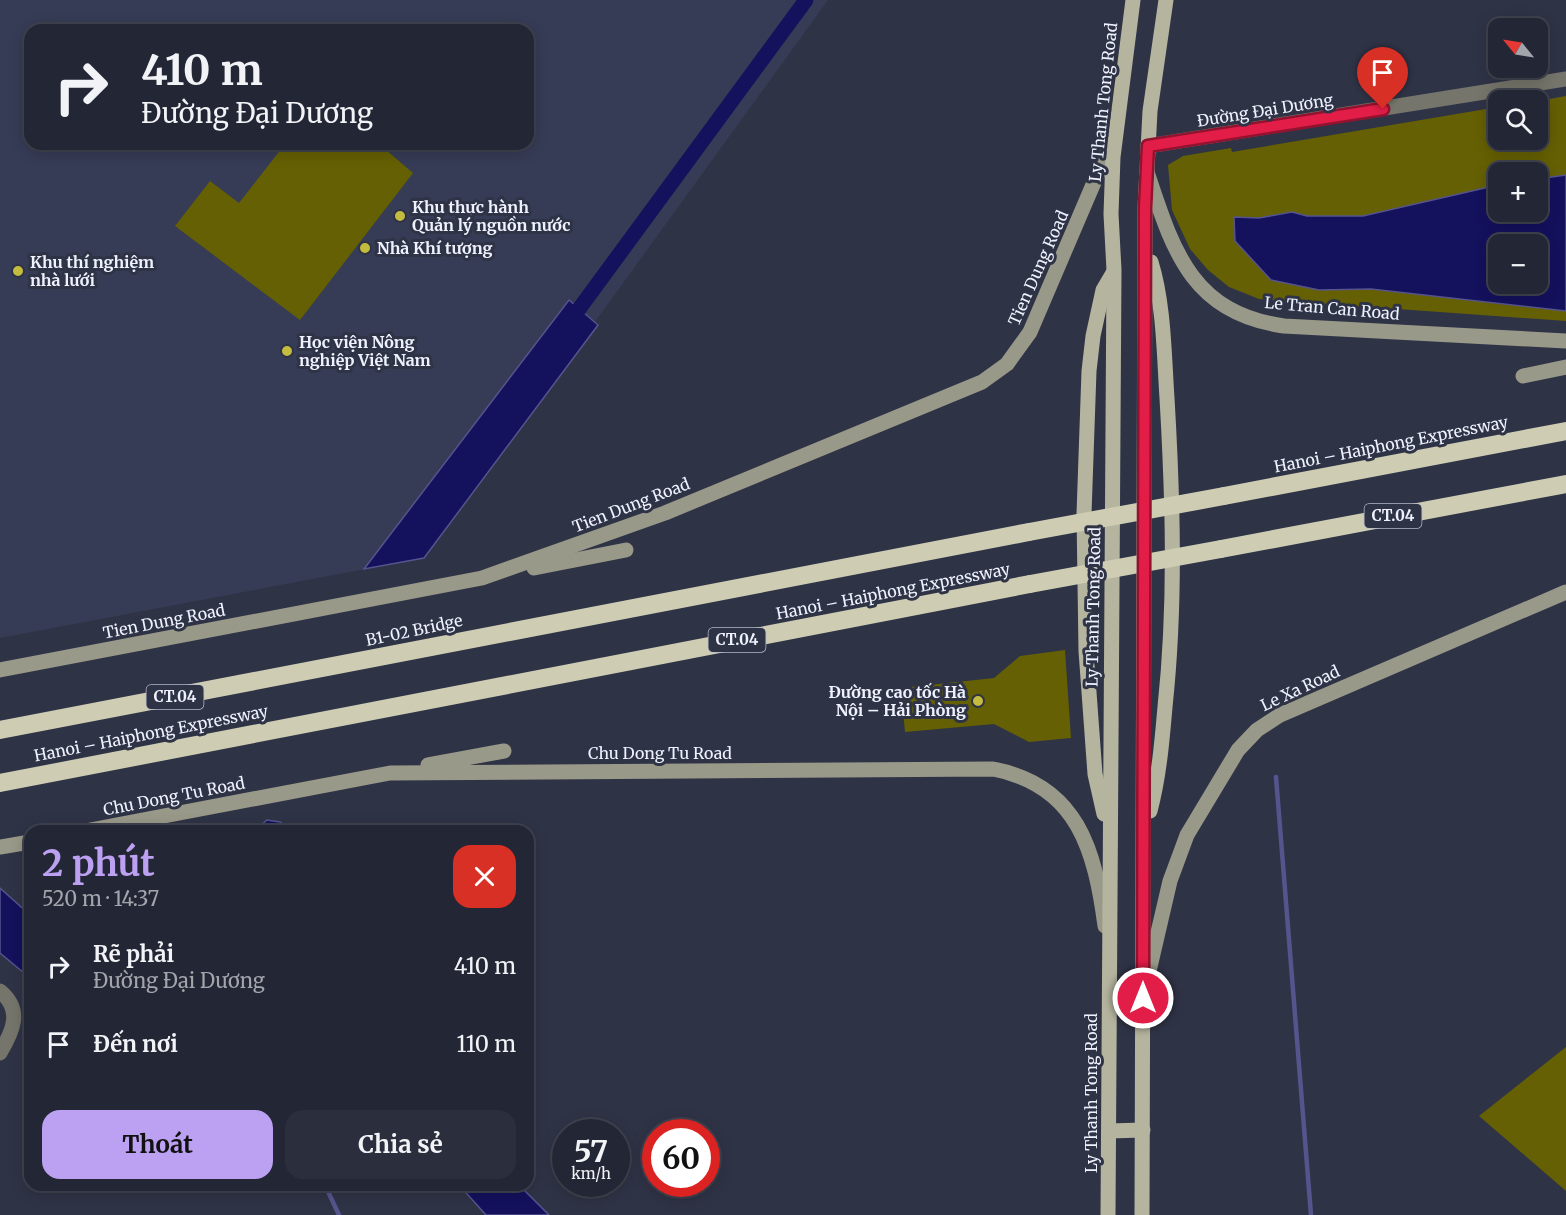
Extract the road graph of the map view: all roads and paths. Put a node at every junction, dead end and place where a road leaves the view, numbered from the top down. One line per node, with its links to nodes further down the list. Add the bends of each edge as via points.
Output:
1 (1133, 0): 4 (main road, Ly Thanh Tong Road)
2 (1166, 0): 5 (main road)
3 (1566, 79): 5 (street, Đường Đại Dương)
4 (1114, 136): 8 (main road, Ly Thanh Tong Road); 15 (main road, Tien Dung Road, via 1030,332 1014,356 990,377 665,513)
5 (1148, 146): 6 (main road)
6 (1146, 169): 7 (main road); 9 (main road, Le Tran Can Road, via 1183,265 1212,297 1239,314 1284,326)
7 (1145, 245): 26 (main road); 26 (main road, via 1156,284 1165,379 1173,574 1159,772)
8 (1114, 270): 25 (main road, Ly Thanh Tong Road); 25 (main road, via 1096,315 1089,371 1083,589 1095,774)
9 (1566, 341)
10 (1566, 367): 11 (main road)
11 (1523, 376)
12 (1566, 431): 17 (highway, Hanoi – Haiphong Expressway / CT.04, bridge)
13 (1566, 483): 23 (highway, Hanoi – Haiphong Expressway / CT.04, bridge)
14 (626, 550): 15 (main road)
15 (482, 578): 19 (main road, Tien Dung Road)
16 (1566, 592): 31 (main road, Le Xa Road, via 1280,715 1246,739 1208,799 1177,860)
17 (486, 636): 18 (highway, B1-02 Bridge / CT.04)
18 (349, 663): 20 (highway, Hanoi – Haiphong Expressway / CT.04)
19 (0, 670)
20 (0, 730)
21 (504, 751): 22 (main road)
22 (390, 773): 24 (main road, Chu Dong Tu Road); 29 (main road, Chu Dong Tu Road, via 982,769 1005,772 1047,790 1080,829 1098,882)
23 (0, 783)
24 (117, 825)
25 (1109, 828): 29 (main road, Ly Thanh Tong Road)
26 (1144, 831): 31 (main road)
27 (24, 843): 28 (main road)
28 (0, 847)
29 (1109, 962): 34 (main road, Ly Thanh Tong Road)
30 (0, 991): 32 (street, via 13,1008 15,1021)
31 (1143, 998): 33 (main road)
32 (0, 1053)
33 (1143, 1130): 34 (main road); 36 (main road)
34 (1109, 1131): 35 (main road, Ly Thanh Tong Road)
35 (1108, 1215)
36 (1142, 1215)

